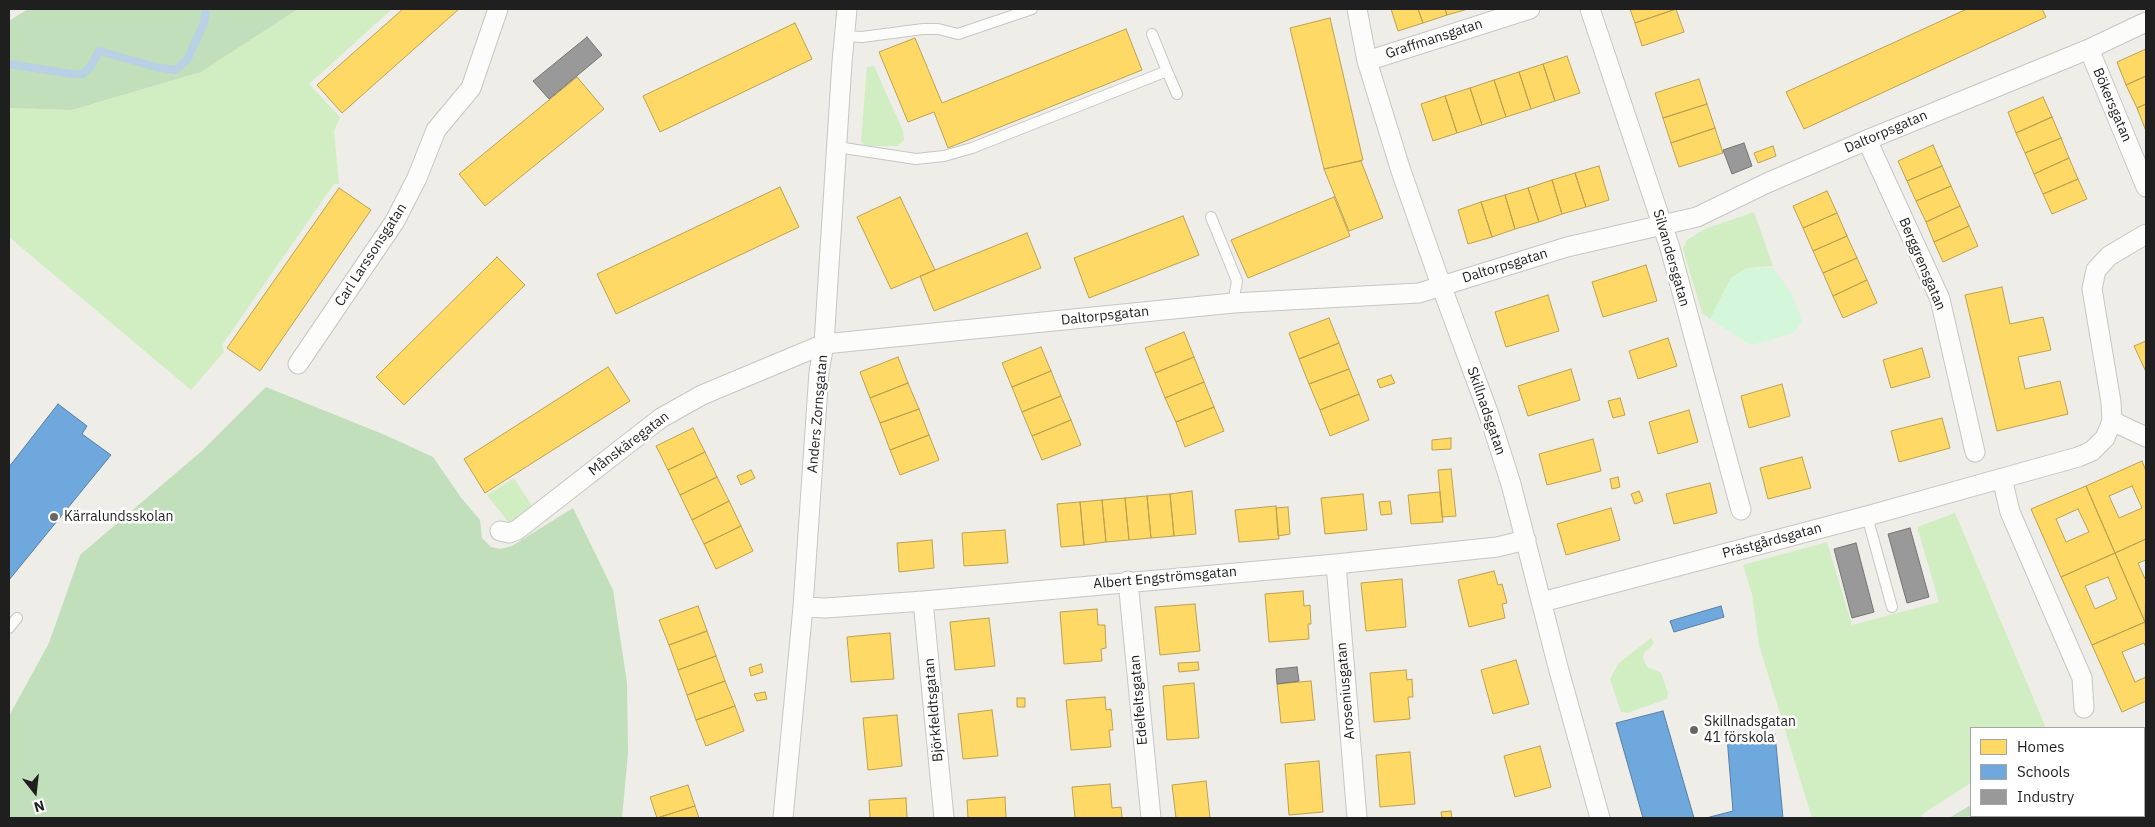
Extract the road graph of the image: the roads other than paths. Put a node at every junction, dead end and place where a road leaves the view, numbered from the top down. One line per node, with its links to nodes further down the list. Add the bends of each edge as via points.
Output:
1 (498, 9): 23 (street, Carl Larssonsgatan, via 471,88 436,130 395,221)
2 (847, 9): 9 (street, Anders Zornsgatan)
3 (1032, 9): 9 (lane, via 958,34 924,29 862,37)
4 (1357, 9): 11 (street, Skillnadsgatan)
5 (1530, 9): 11 (street, Graffmansgatan)
6 (1590, 9): 18 (street, Silvandersgatan)
7 (2146, 22): 10 (street, Daltorpsgatan)
8 (1152, 34): 12 (lane)
9 (844, 36): 15 (street, Anders Zornsgatan)
10 (2088, 50): 14 (street, Daltorpsgatan); 16 (street, Bökersgatan)
11 (1367, 61): 20 (street, Skillnadsgatan)
12 (1167, 71): 13 (lane); 15 (lane, via 944,156 916,159)
13 (1177, 94)
14 (1867, 140): 18 (street, Daltorpsgatan, via 1697,216); 26 (street, Berggrensgatan, via 1940,300)
15 (837, 146): 22 (street, Anders Zornsgatan)
16 (2146, 187)
17 (1211, 217): 21 (lane, via 1237,282)
18 (1663, 225): 20 (street, Daltorpsgatan, via 1567,247); 28 (street, Silvandersgatan)
19 (2146, 234): 24 (street, via 2108,256 2096,270 2092,289)
20 (1441, 285): 21 (street, Daltorpsgatan, via 1419,293); 31 (street, Skillnadsgatan, via 1488,412)
21 (1233, 303): 22 (street, Daltorpsgatan)
22 (824, 344): 30 (street, Månskäregatan, via 702,395 661,418 517,530 509,533); 36 (street, Anders Zornsgatan, via 819,372)
23 (298, 364)
24 (2112, 421): 25 (street); 27 (street, Prästgårdsgatan, via 2105,438 2092,451)
25 (2146, 437)
26 (1976, 452)
27 (2002, 478): 29 (street, Prästgårdsgatan); 40 (street, via 2010,512 2082,678)
28 (1741, 510)
29 (1867, 516): 35 (street, Prästgårdsgatan); 37 (lane)
30 (500, 531)
31 (1526, 540): 32 (street, Albert Engströmsgatan, via 1497,547); 35 (street, Skillnadsgatan)
32 (1336, 564): 33 (street, Albert Engströmsgatan); 44 (street, Aroseniusgatan)
33 (1128, 581): 34 (street, Albert Engströmsgatan); 43 (street, Edelfeltsgatan)
34 (923, 601): 36 (street, Albert Engströmsgatan); 42 (street, Björkfeldtsgatan)
35 (1542, 602): 45 (street, Skillnadsgatan)
36 (803, 607): 41 (street, Anders Zornsgatan)
37 (1892, 607)
38 (17, 618): 39 (lane)
39 (9, 628)
40 (2084, 708)
41 (783, 818)
42 (944, 818)
43 (1151, 818)
44 (1356, 818)
45 (1600, 818)

